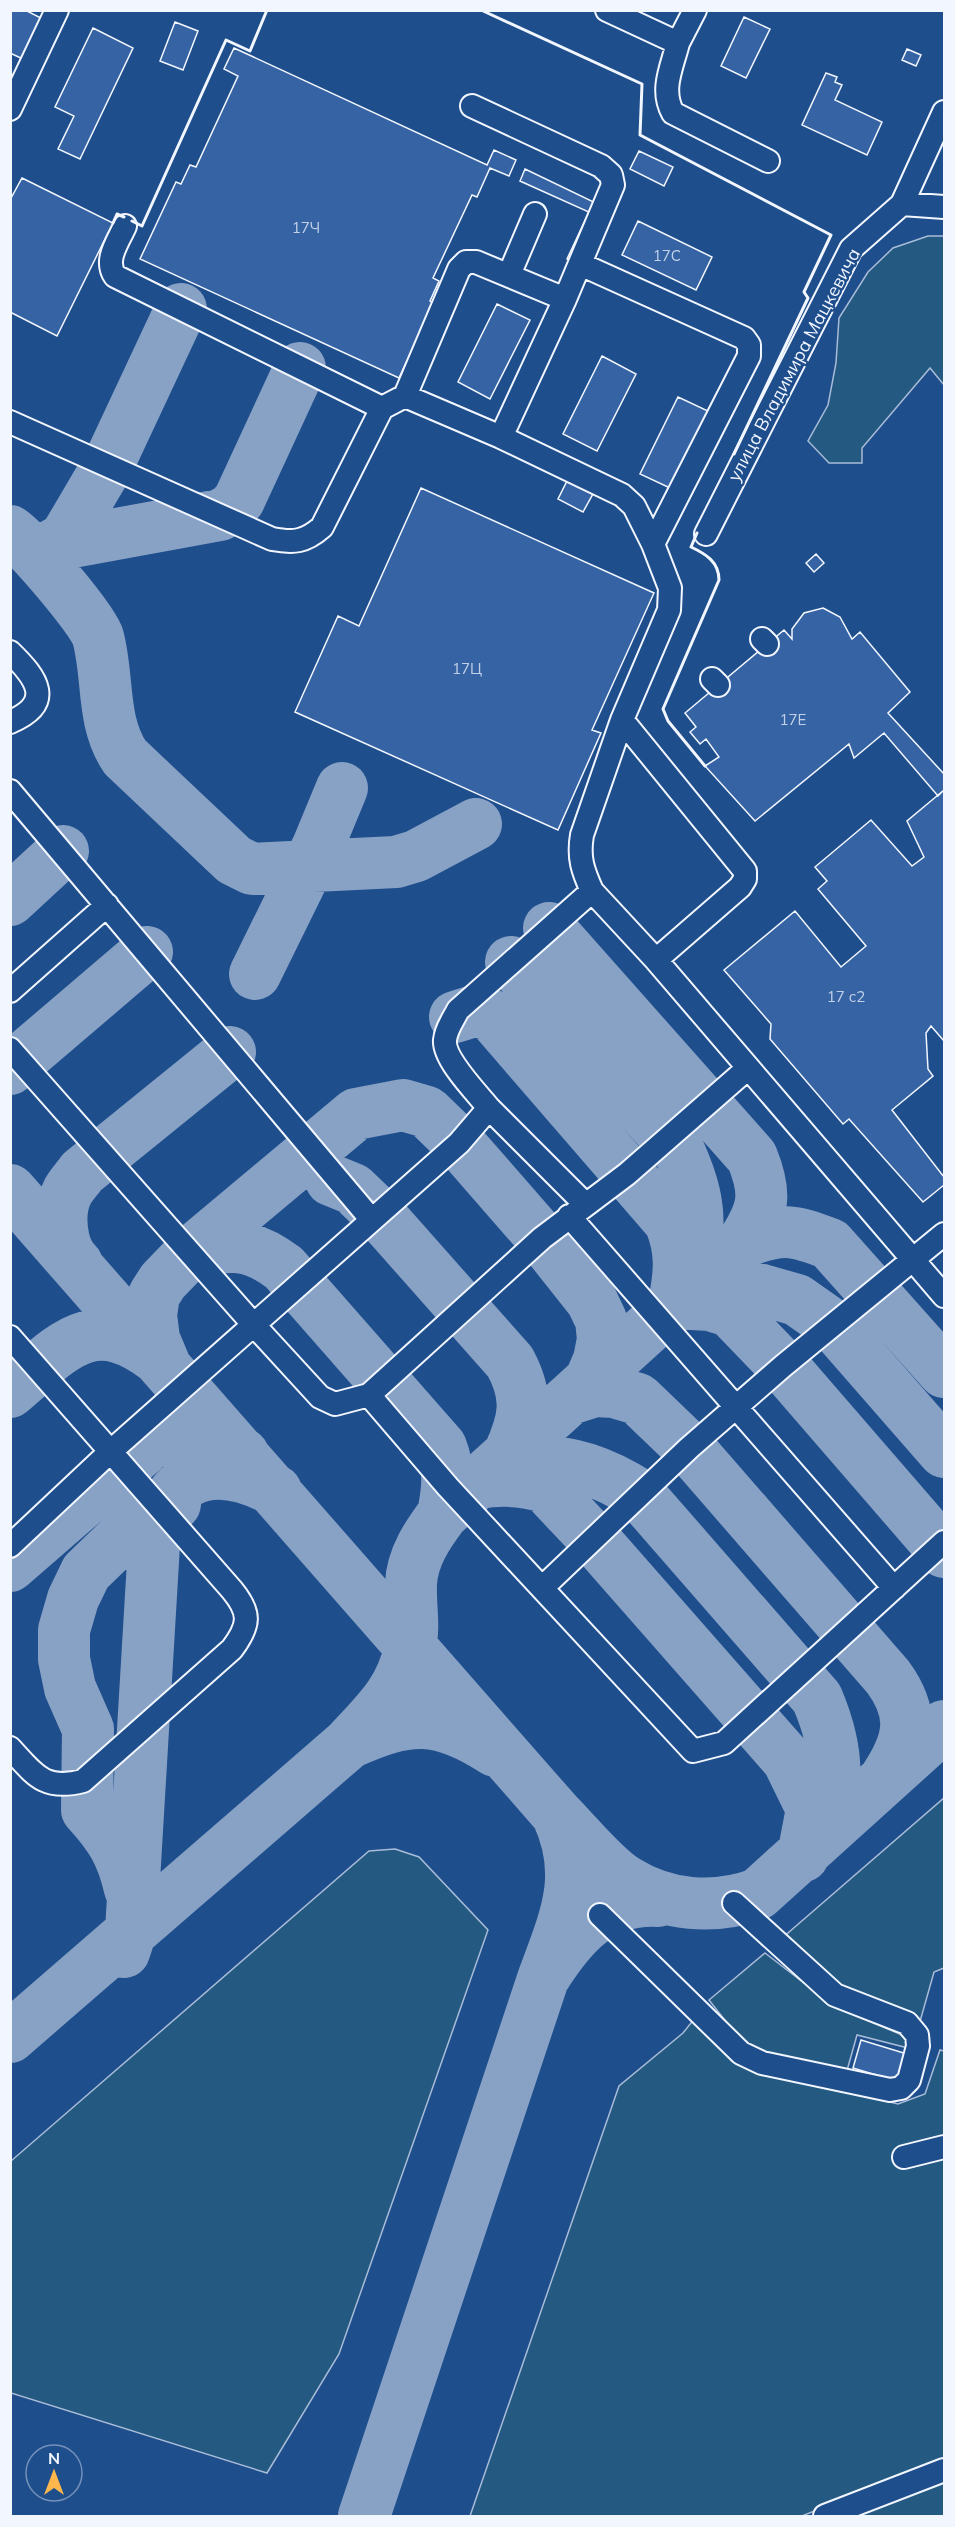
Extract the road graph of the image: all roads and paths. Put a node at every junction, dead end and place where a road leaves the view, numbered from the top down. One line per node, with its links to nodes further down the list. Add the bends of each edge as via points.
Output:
1 (57, 10): 6 (street)
2 (608, 10): 4 (street)
3 (695, 10): 4 (street)
4 (678, 43): 8 (street, via 667,83 666,101 673,113)
5 (472, 106): 13 (street, via 602,166 611,175 613,185)
6 (10, 109)
7 (945, 112): 9 (street, улица Владимира Мацкевича)
8 (768, 161)
9 (902, 204): 10 (street); 20 (street, улица Владимира Мацкевича, via 851,249)
10 (945, 207)
11 (535, 214): 14 (street)
12 (125, 226): 17 (street, via 110,260 115,276)
13 (580, 264): 15 (street); 21 (street, via 744,338 749,345 749,356)
14 (509, 275): 15 (street); 16 (street, via 476,262 466,262 459,269)
15 (565, 299): 19 (street)
16 (405, 396): 17 (street); 19 (street)
17 (382, 408): 18 (street, via 322,527 309,539 291,543 272,539)
18 (10, 422)
19 (501, 437): 21 (street, via 622,495 634,506)
20 (706, 534)
21 (653, 544): 23 (street, via 670,588 669,610)
22 (10, 652): 24 (street, via 30,670 38,685 37,700 28,715)
23 (622, 720): 26 (street, via 579,853); 28 (street, via 745,871 740,887)
24 (10, 722)
25 (10, 791): 27 (street)
26 (592, 891): 28 (street); 32 (street, via 458,1010 448,1027 444,1042 449,1057)
27 (107, 905): 29 (street); 34 (street)
28 (656, 960): 31 (street)
29 (10, 992)
30 (10, 1049): 38 (street)
31 (747, 1069): 33 (street, via 627,1174); 36 (street)
32 (489, 1108): 33 (street); 34 (street, via 459,1143)
33 (577, 1210): 40 (street); 41 (street)
34 (371, 1219): 38 (street)
35 (945, 1234): 36 (street)
36 (913, 1262): 37 (street); 41 (street)
37 (945, 1296)
38 (253, 1324): 40 (street, via 320,1396 335,1404); 42 (street)
39 (10, 1337): 42 (street)
40 (369, 1395): 45 (street)
41 (736, 1408): 45 (street); 46 (street)
42 (110, 1452): 44 (street); 47 (street, via 244,1605 242,1635 232,1649 83,1781 51,1785 36,1776)
43 (945, 1542): 46 (street)
44 (10, 1546)
45 (542, 1588): 46 (street, via 693,1751 724,1743)
46 (894, 1588)
47 (10, 1748)
48 (734, 1903): 49 (street, via 835,1995 907,2023 917,2035 918,2046 909,2080 901,2088 890,2090 741,2054)
49 (600, 1915)
50 (945, 2147): 51 (street)
51 (904, 2157)
52 (945, 2470): 53 (street)
53 (825, 2517)

